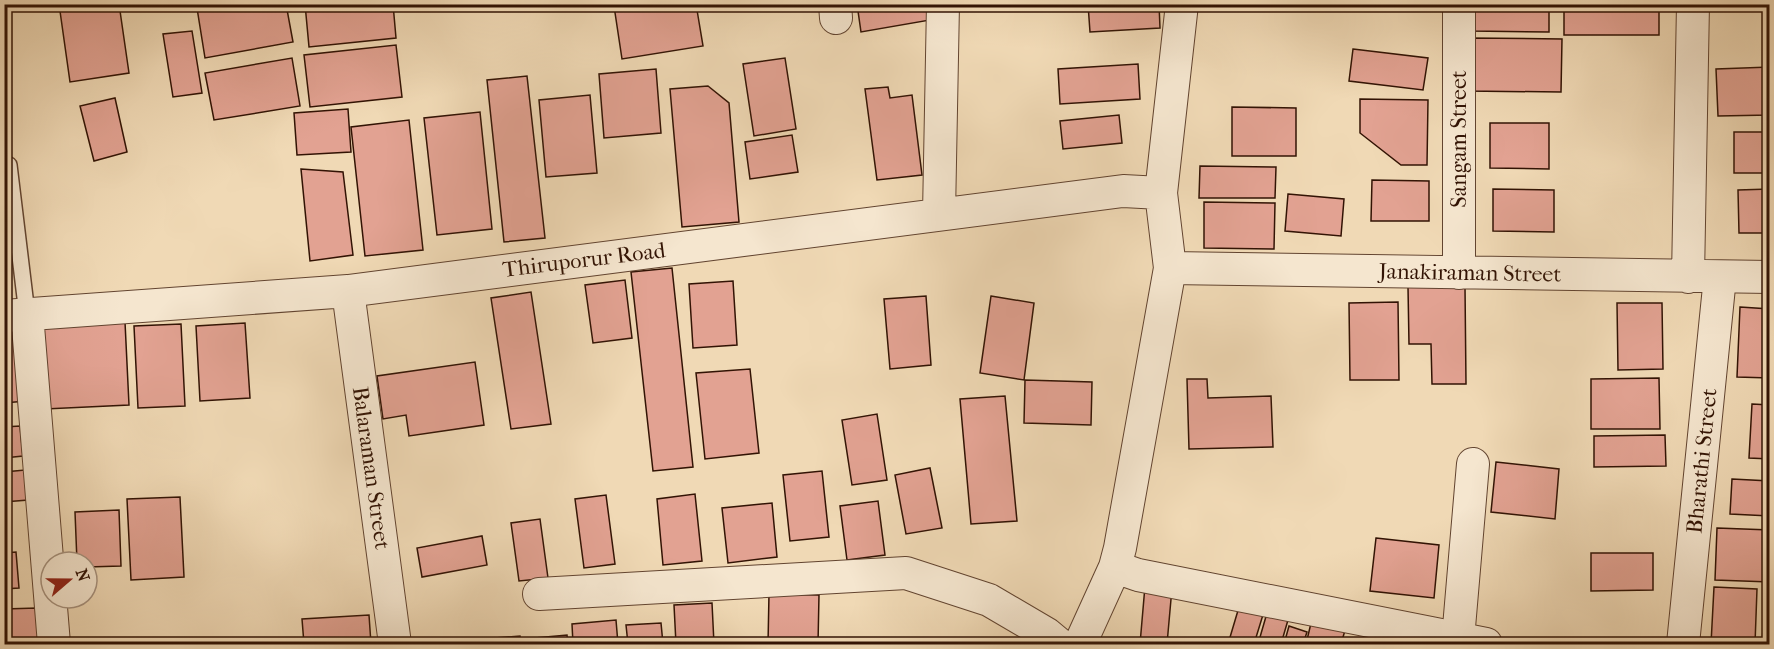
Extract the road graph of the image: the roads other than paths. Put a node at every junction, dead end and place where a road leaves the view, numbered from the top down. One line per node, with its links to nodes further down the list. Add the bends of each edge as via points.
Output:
1 (943, 4): 7 (street)
2 (1182, 4): 6 (street)
3 (1459, 4): 9 (street, Sangam Street)
4 (1693, 4): 10 (street)
5 (9, 165): 14 (lane)
6 (1161, 193): 7 (street, Thiruporur Road, via 1123,191); 8 (street)
7 (939, 214): 13 (street, Thiruporur Road)
8 (1170, 268): 9 (street, Janakiraman Street); 16 (street)
9 (1459, 273): 10 (street, Janakiraman Street)
10 (1688, 277): 11 (street, Janakiraman Street)
11 (1720, 277): 12 (street, Janakiraman Street); 22 (street, Bharathi Street)
12 (1770, 277)
13 (348, 291): 14 (street, Thiruporur Road); 21 (street, Balaraman Street)
14 (16, 315): 20 (street)
15 (1473, 464): 18 (street)
16 (1115, 567): 18 (street, via 1138,575); 19 (street)
17 (539, 594): 19 (street, via 906,573 989,600 1047,634)
18 (1472, 642)
19 (1080, 643)
20 (54, 645)
21 (395, 645)
22 (1683, 645)

